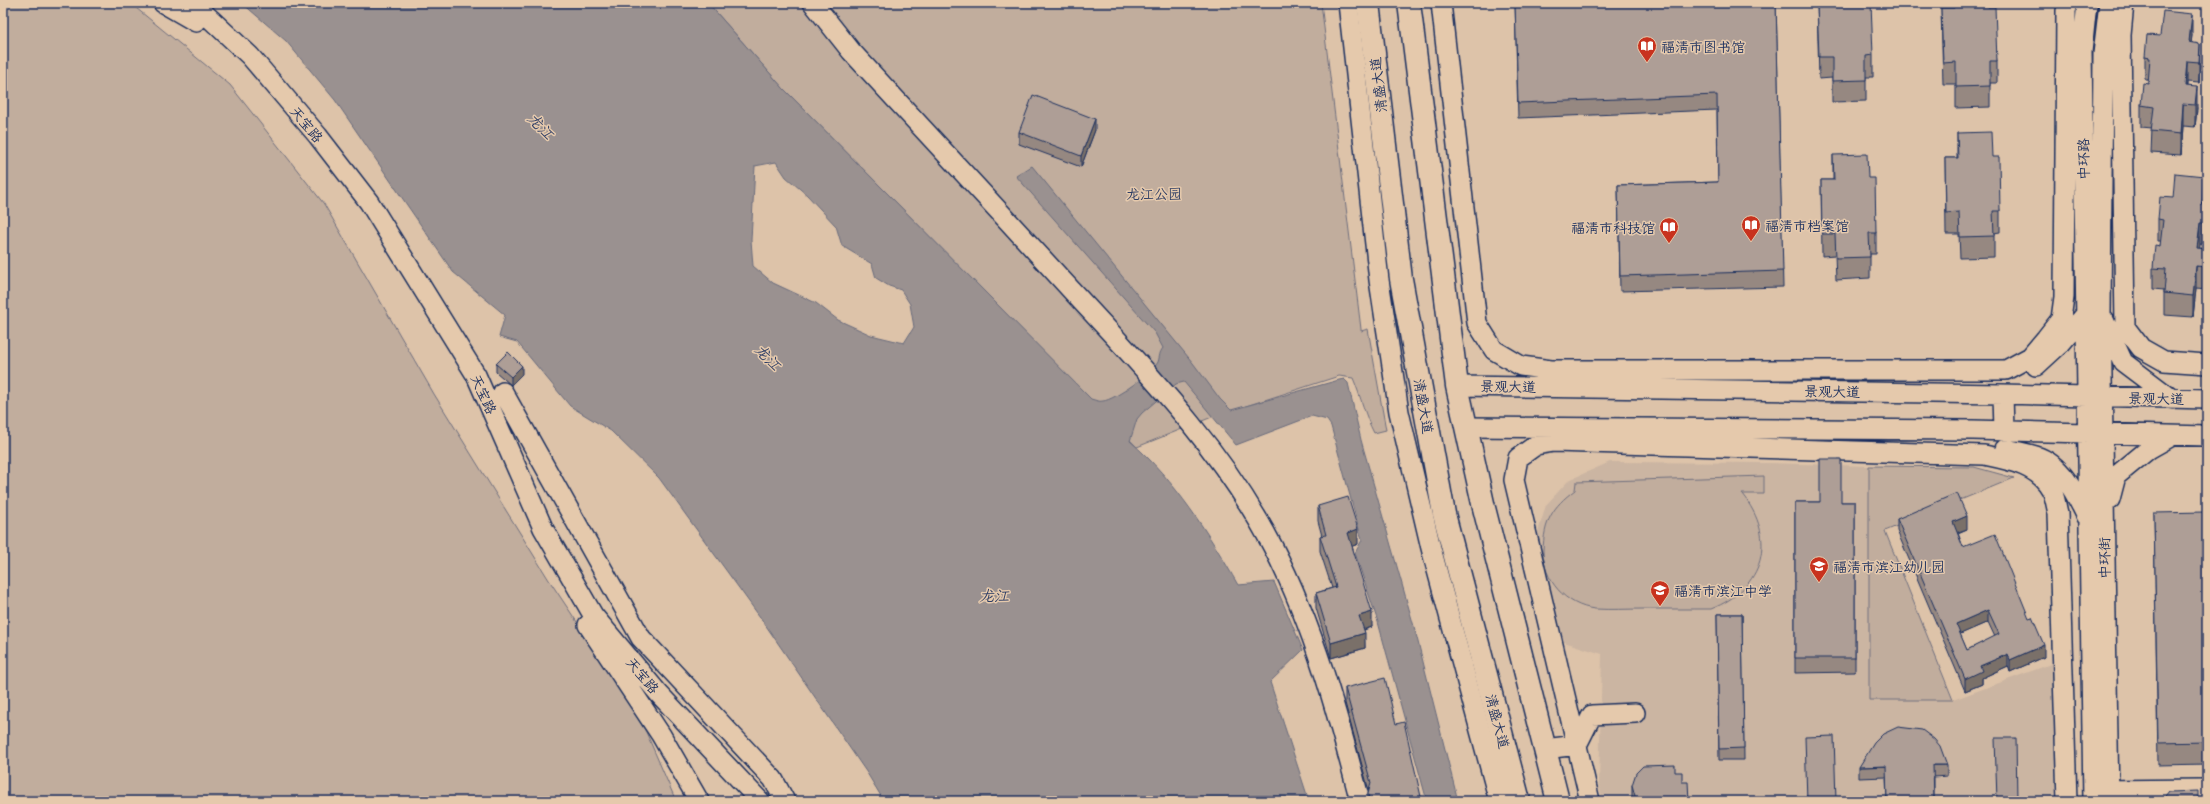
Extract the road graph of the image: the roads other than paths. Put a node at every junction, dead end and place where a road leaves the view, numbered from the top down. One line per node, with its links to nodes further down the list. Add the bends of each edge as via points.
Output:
1 (163, 3): 33 (street, 天宝路, via 198,23 243,63 360,207 468,379 532,530 591,631 662,735)
2 (186, 3): 34 (street, 天宝路, via 204,13 250,56 318,136 369,202 476,375 543,528 593,615 668,704)
3 (813, 3): 36 (street, via 851,51 1146,370 1228,471 1274,548 1292,588 1335,705)
4 (1348, 3): 37 (street, via 1379,280 1399,412 1431,548)
5 (1368, 3): 38 (main road, 清盛大道, via 1401,279 1444,514)
6 (1409, 3): 14 (main road)
7 (1441, 3): 8 (street, via 1477,323 1494,350 1521,366 1551,370 1770,371 2006,370 2030,357 2046,338 2061,318 2064,297)
8 (2068, 3)
9 (2087, 3): 12 (street, 中环路, via 2082,52)
10 (2109, 3): 12 (street, 中环路, via 2103,54)
11 (2124, 3): 13 (street, via 2121,36 2125,327 2141,348 2164,361)
12 (2093, 315): 16 (street, via 2034,367); 18 (street, 中环街); 19 (street, via 2123,362)
13 (2207, 364)
14 (1457, 386): 16 (street, 景观大道); 21 (main road)
15 (503, 392): 35 (street, via 641,638 773,779)
16 (1976, 394): 17 (street, 景观大道)
17 (2003, 394): 18 (street, 景观大道); 23 (street)
18 (2094, 397): 19 (street, 景观大道); 24 (street, 中环街)
19 (2172, 399): 20 (street, 景观大道)
20 (2207, 399)
21 (1466, 427): 22 (street); 30 (main road)
22 (1974, 430): 23 (street); 27 (street, via 1994,446 2037,456 2060,472)
23 (2004, 431): 24 (street)
24 (2095, 434): 25 (street); 27 (street, 中环街)
25 (2172, 436): 26 (street); 27 (street, via 2149,449 2116,476)
26 (2207, 436)
27 (2096, 522): 32 (street, 中环街)
28 (1634, 713): 29 (street, via 1592,715)
29 (1577, 745): 30 (street); 40 (street); 41 (street, via 1514,480 1518,458 1536,446 1554,442 1984,455 2013,461 2037,473 2052,489 2058,513)
30 (1545, 749): 39 (main road)
31 (2207, 789): 32 (street)
32 (2101, 795)
33 (700, 801)
34 (760, 801)
35 (785, 801)
36 (1360, 801)
37 (1499, 801)
38 (1519, 801)
39 (1558, 801)
40 (1590, 801)
41 (2067, 801)

